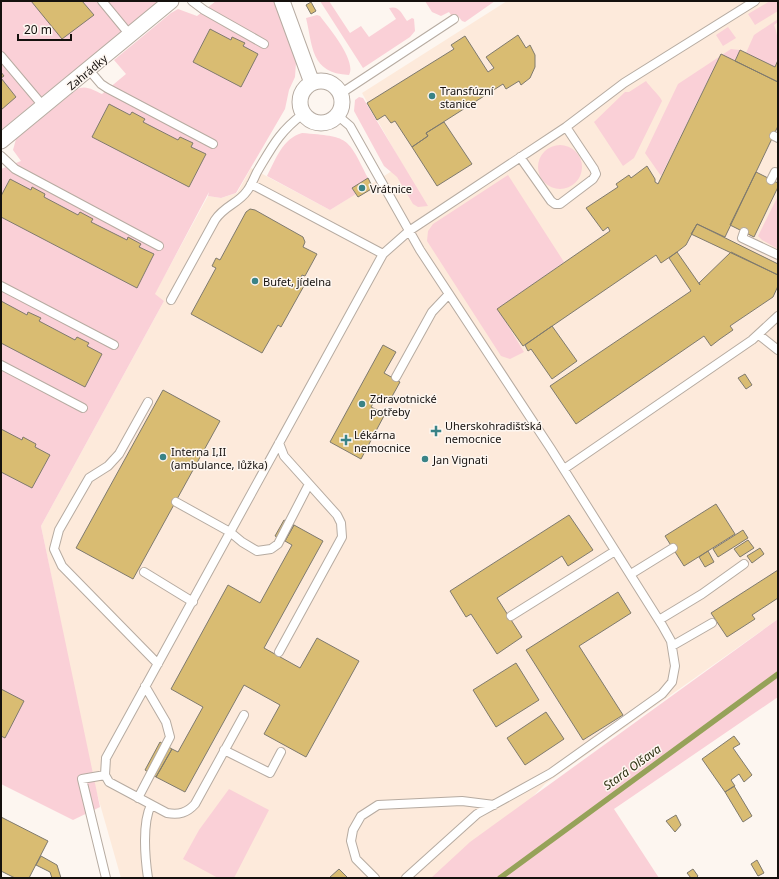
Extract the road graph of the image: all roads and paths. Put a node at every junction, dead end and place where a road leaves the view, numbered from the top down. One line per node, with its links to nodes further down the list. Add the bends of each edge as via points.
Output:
1 (102, 1): 7 (lane)
2 (172, 1): 7 (street, Zahrádky)
3 (192, 1): 8 (lane)
4 (282, 1): 11 (street)
5 (754, 1): 16 (lane, via 624,83)
6 (454, 19): 12 (lane)
7 (130, 35): 10 (street, Zahrádky)
8 (264, 44)
9 (1, 56): 13 (lane)
10 (89, 70): 13 (street, Zahrádky); 18 (lane, via 107,88)
11 (312, 83): 12 (street, via 328,83); 14 (street, via 301,95 300,105)
12 (340, 94): 15 (street, via 341,105)
13 (44, 107): 17 (street, Zahrádky)
14 (303, 114): 15 (street, via 318,123 328,122); 23 (lane, via 283,130)
15 (337, 115): 24 (lane, via 350,126)
16 (566, 127): 20 (lane); 20 (lane, via 596,174 594,179 560,204 551,201)
17 (1, 141)
18 (213, 144)
19 (1, 156): 26 (lane, via 15,169)
20 (520, 157): 24 (lane)
21 (778, 173): 22 (lane, via 775,172)
22 (771, 180)
23 (251, 184): 27 (lane); 31 (lane, via 239,200 225,208 215,220)
24 (409, 231): 27 (lane); 30 (lane)
25 (744, 232): 28 (lane, via 742,238)
26 (159, 246)
27 (383, 254): 40 (lane)
28 (778, 255)
29 (1, 286): 34 (lane)
30 (449, 294): 37 (lane, via 432,312); 41 (lane)
31 (171, 300)
32 (778, 316): 33 (lane)
33 (759, 335): 35 (lane); 41 (lane)
34 (114, 345)
35 (778, 350)
36 (1, 365): 39 (lane)
37 (396, 377)
38 (148, 402): 56 (lane, via 119,454 108,466 89,478 59,530 54,549 62,566)
39 (83, 408)
40 (279, 443): 42 (lane, via 284,456); 44 (lane)
41 (564, 470): 46 (lane)
42 (309, 484): 44 (lane, via 275,546 257,551); 55 (lane, via 337,514 342,537)
43 (176, 502): 44 (lane)
44 (230, 532): 50 (lane)
45 (673, 548): 49 (lane)
46 (615, 551): 49 (lane); 51 (lane)
47 (744, 564): 52 (lane)
48 (144, 572): 50 (lane)
49 (631, 574): 52 (lane)
50 (193, 602): 56 (lane)
51 (511, 616)
52 (659, 620): 54 (lane)
53 (712, 623): 54 (lane)
54 (672, 646): 64 (lane, via 674,675 668,689 551,772)
55 (279, 652)
56 (158, 664): 57 (lane)
57 (145, 686): 61 (lane, via 106,758); 62 (lane, via 166,722 170,737)
58 (244, 715): 59 (lane)
59 (224, 750): 60 (lane, via 270,773); 63 (lane, via 191,809 175,814)
60 (281, 752)
61 (105, 775): 62 (lane, via 109,782); 65 (lane, via 82,779)
62 (138, 798): 63 (lane)
63 (151, 805): 66 (lane, via 147,815)
64 (494, 805): 67 (lane, via 462,801 378,805 361,816 353,830 351,841 356,859); 68 (lane, via 477,814)
65 (106, 878)
66 (148, 878)
67 (375, 878)
68 (406, 878)

